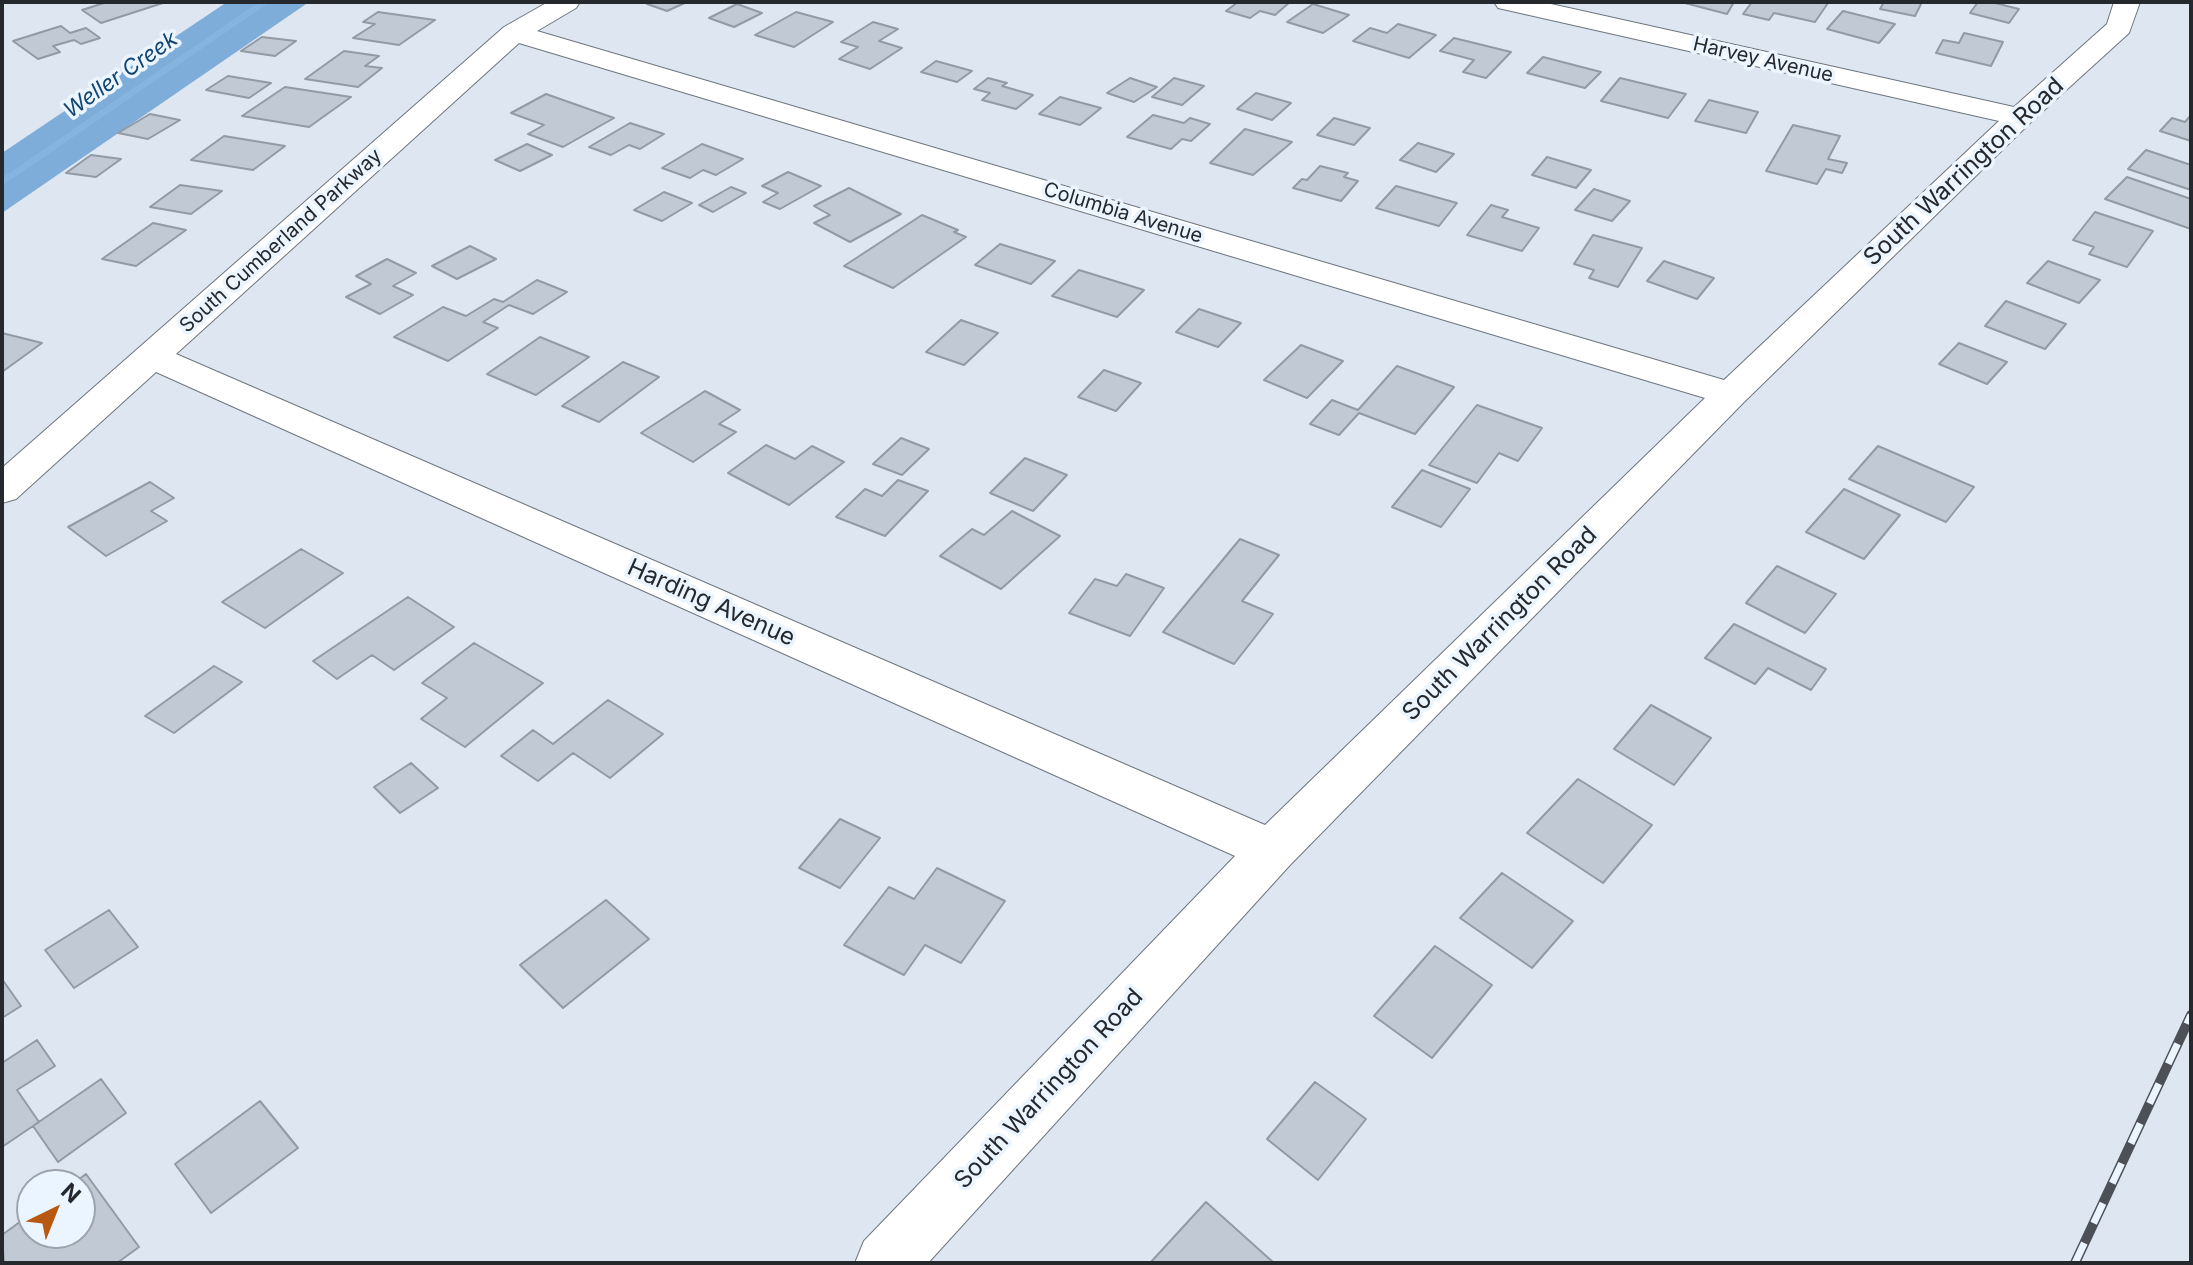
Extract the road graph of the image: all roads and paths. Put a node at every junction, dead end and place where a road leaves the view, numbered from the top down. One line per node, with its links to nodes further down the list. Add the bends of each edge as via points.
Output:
1 (567, 2): 4 (street, South Cumberland Parkway)
2 (1507, 2): 5 (street, Harvey Avenue)
3 (2127, 2): 5 (street, South Warrington Road, via 2119,27)
4 (514, 33): 6 (street, South Cumberland Parkway); 7 (street, Columbia Avenue)
5 (2020, 117): 7 (street, South Warrington Road)
6 (150, 356): 8 (street, South Cumberland Parkway); 9 (street, Harding Avenue)
7 (1731, 394): 9 (street, South Warrington Road)
8 (2, 490)
9 (1272, 850): 10 (street, South Warrington Road)
10 (886, 1263)

